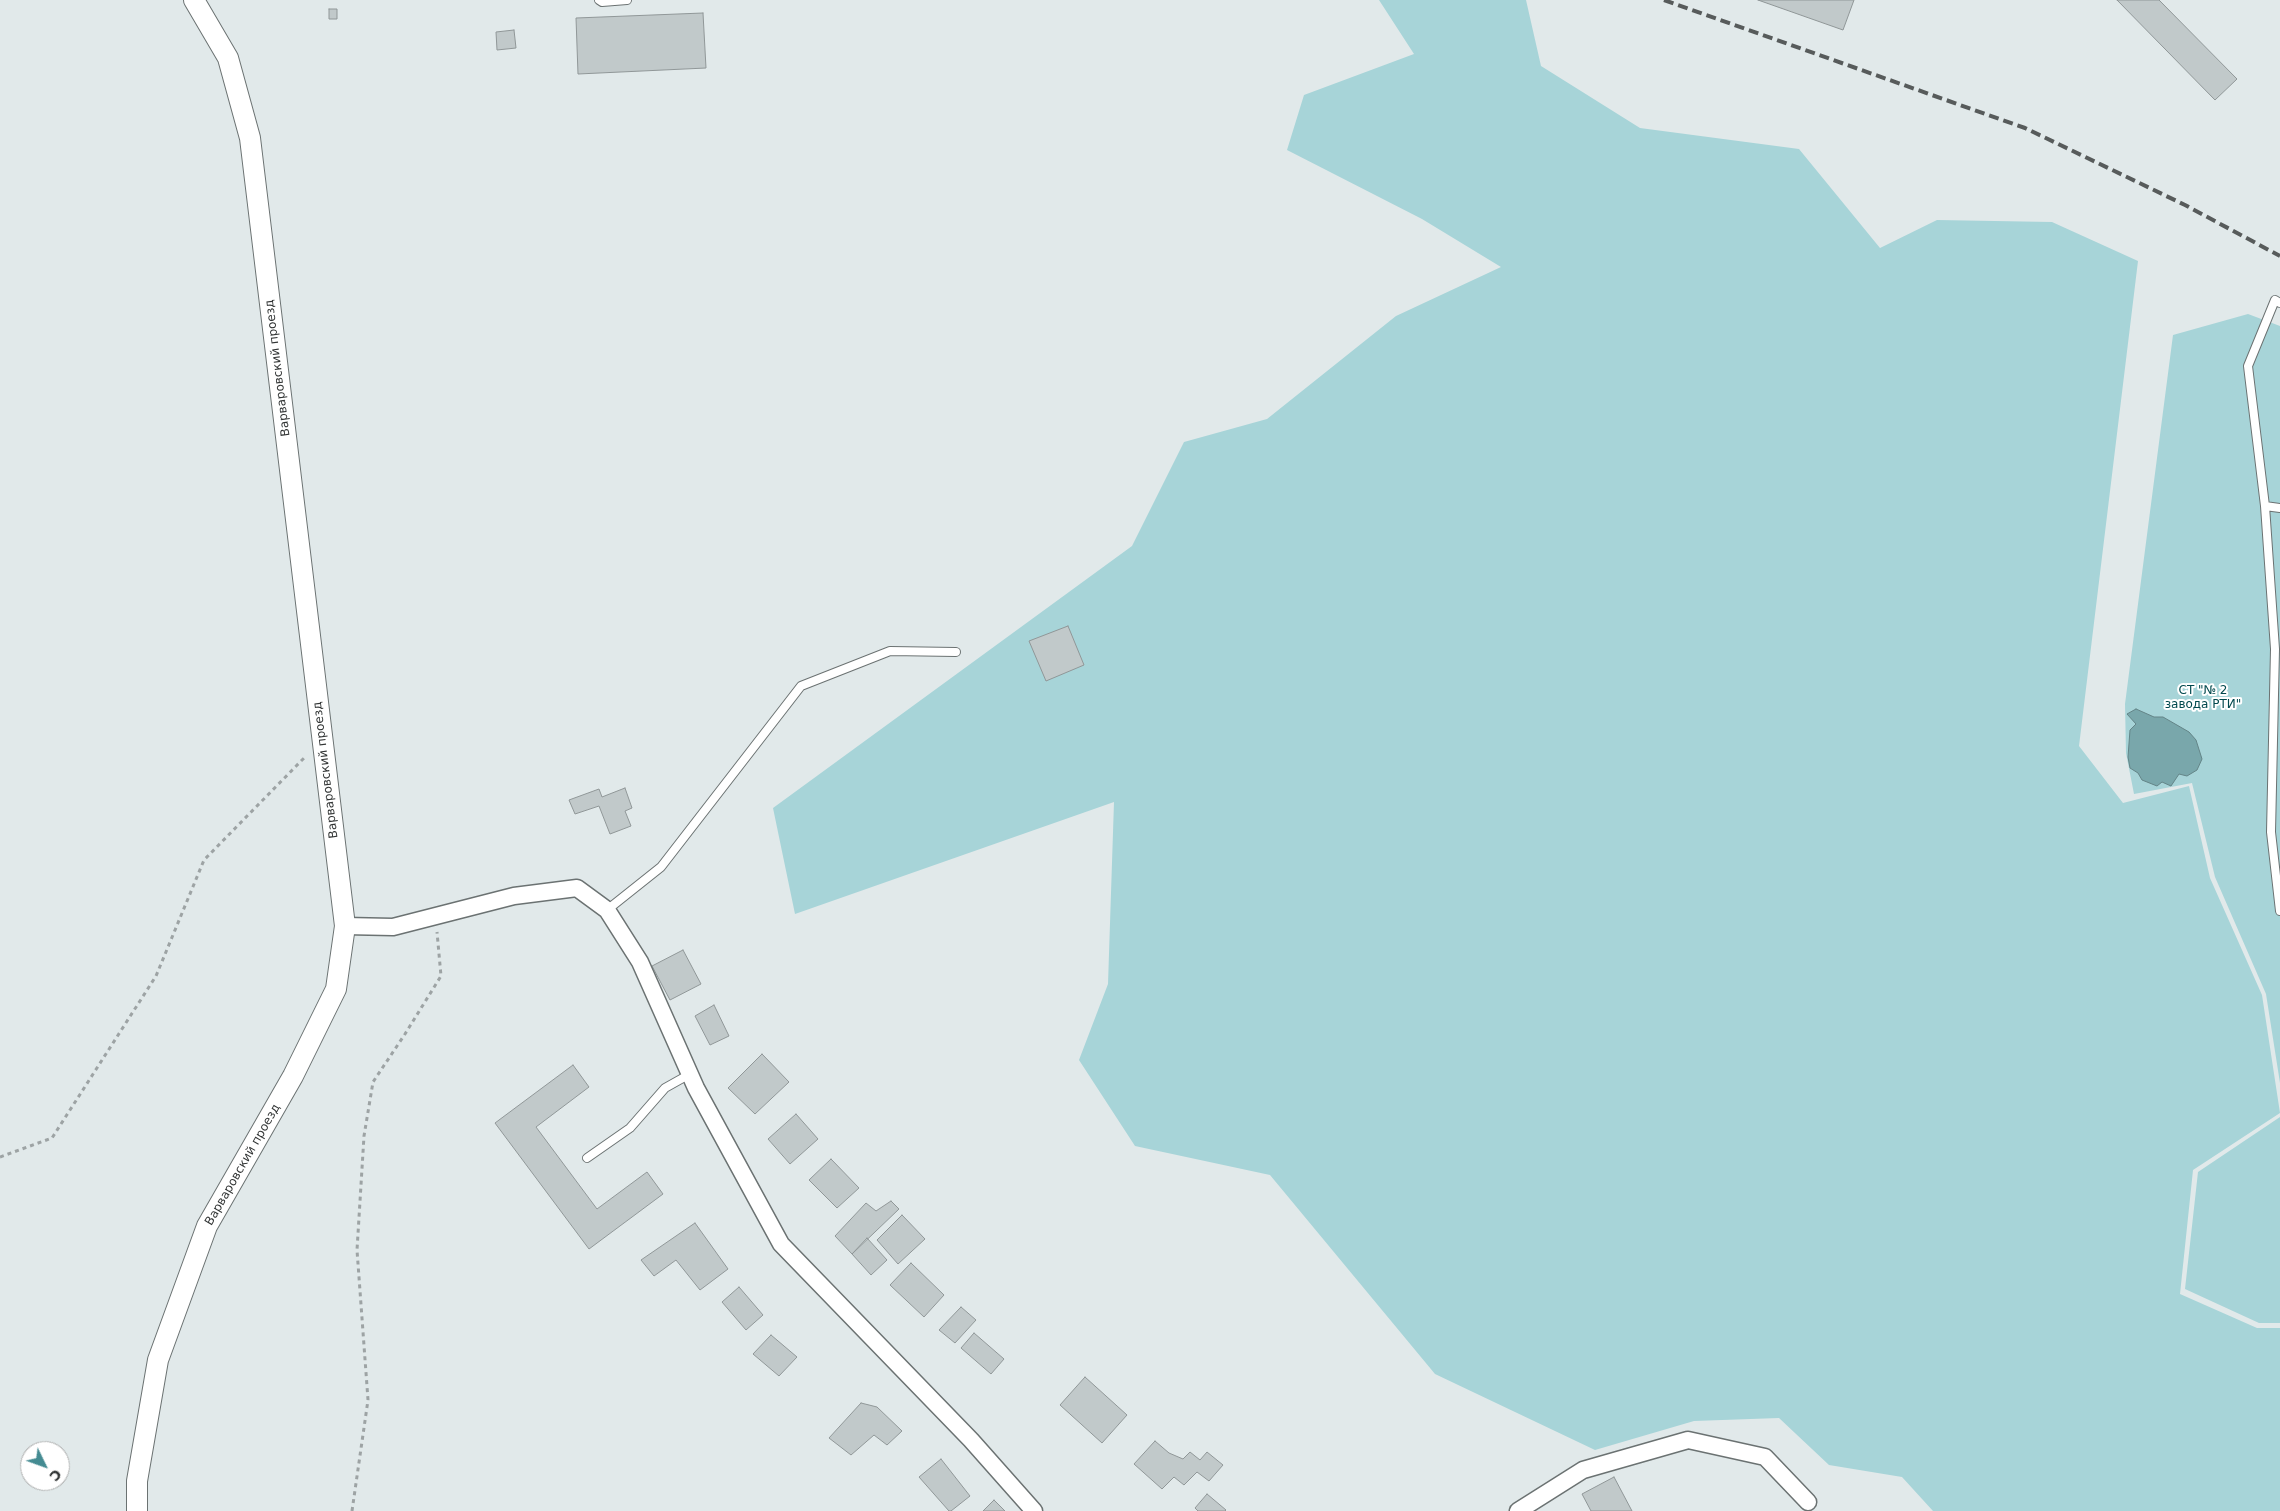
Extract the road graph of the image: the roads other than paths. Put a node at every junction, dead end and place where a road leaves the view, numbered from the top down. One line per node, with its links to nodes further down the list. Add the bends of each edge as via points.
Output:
1 (194, 0): 10 (street, Варваровский проезд, via 228,58 250,138)
2 (598, 0): 3 (lane)
3 (628, 0)
4 (2280, 303): 5 (lane, via 2275,300 2248,366)
5 (2265, 506): 6 (lane); 9 (lane, via 2275,648 2271,832)
6 (2280, 508)
7 (956, 652): 8 (lane, via 890,652 801,686 661,867)
8 (607, 910): 10 (street, via 577,888 514,896 393,927); 11 (street, via 640,962)
9 (2280, 910)
10 (345, 926): 14 (street, Варваровский проезд, via 336,989 293,1076 207,1226 158,1360 137,1481)
11 (690, 1074): 12 (lane, via 665,1088 630,1128); 15 (street, via 781,1244 971,1440)
12 (587, 1158)
13 (1808, 1502): 16 (street, via 1766,1458 1688,1440 1583,1470)
14 (137, 1511)
15 (1034, 1511)
16 (1518, 1511)

